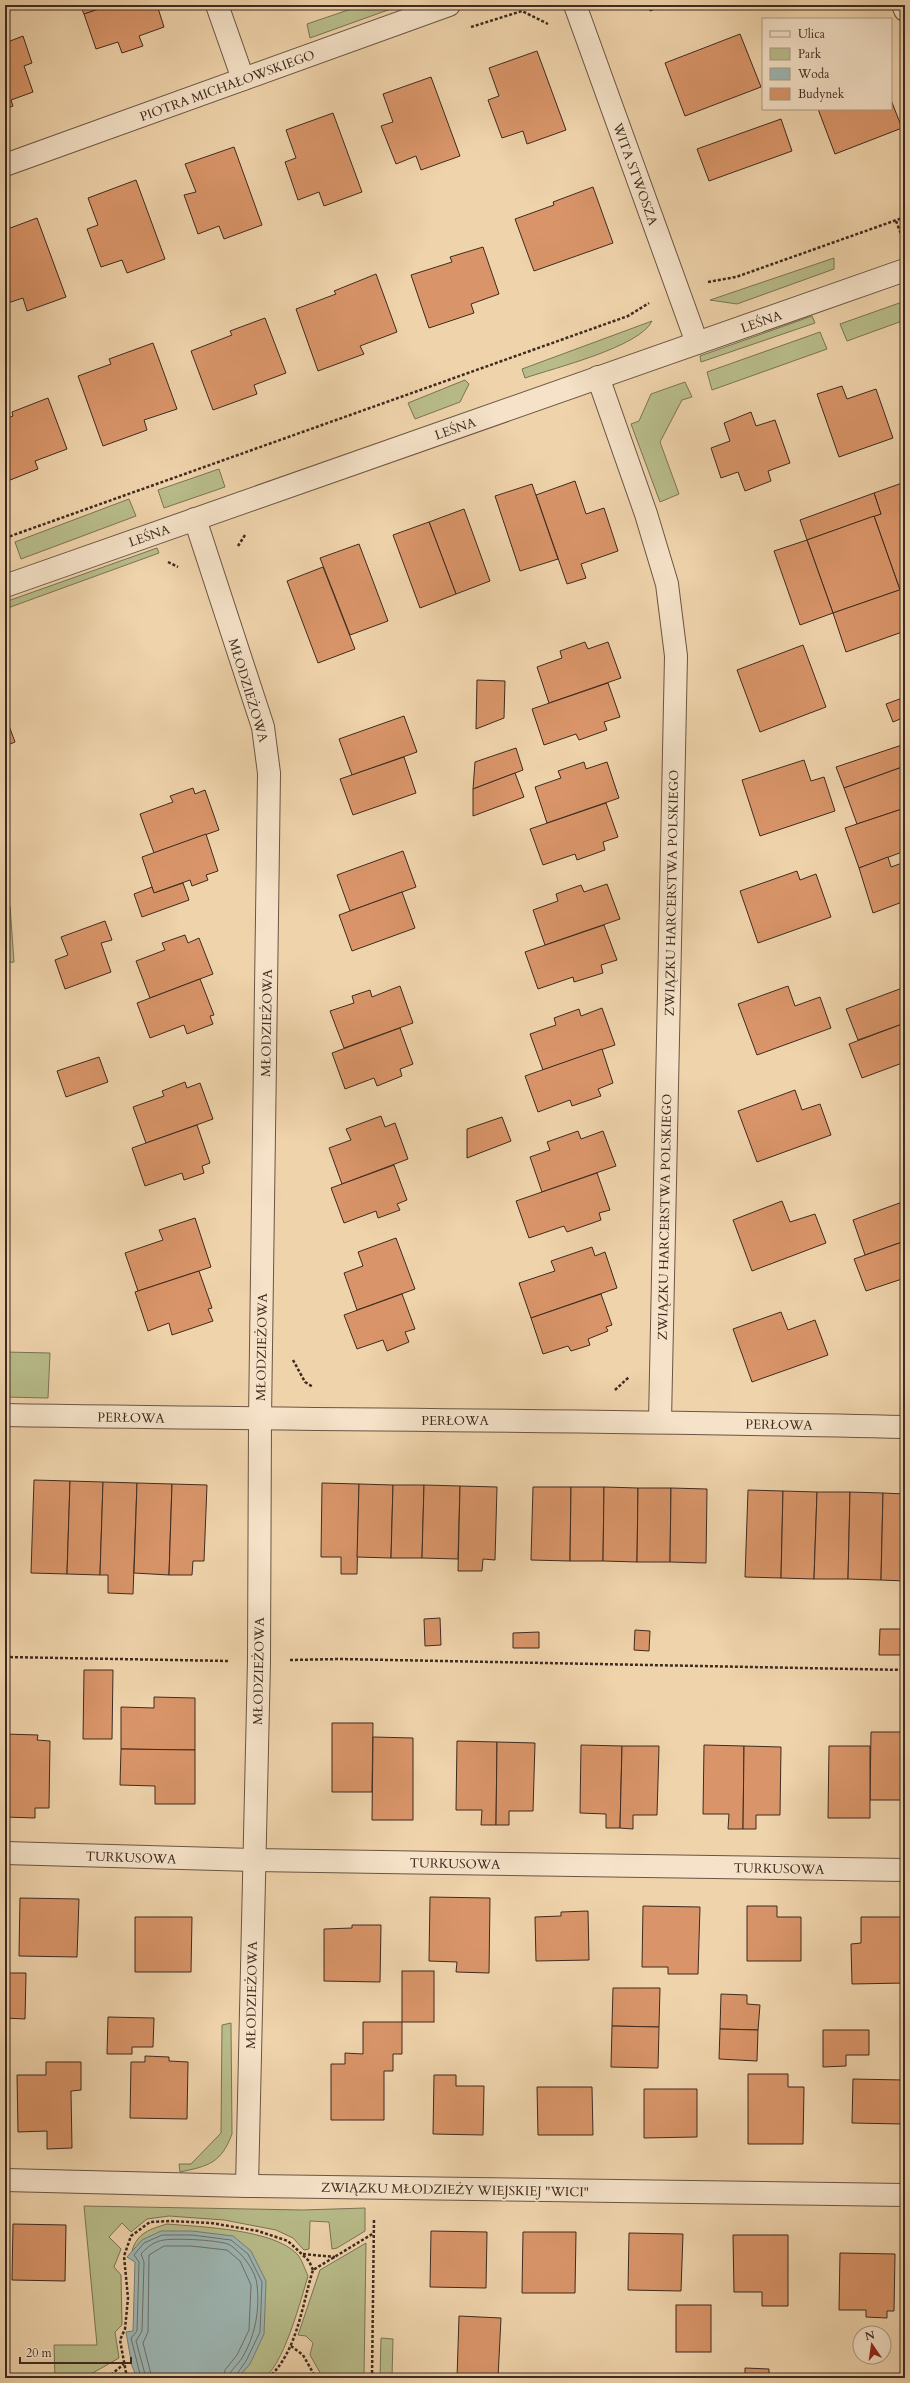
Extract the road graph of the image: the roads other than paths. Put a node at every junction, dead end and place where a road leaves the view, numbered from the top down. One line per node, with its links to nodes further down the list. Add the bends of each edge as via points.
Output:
1 (217, 5): 6 (street)
2 (449, 5): 6 (street, PIOTRA MICHAŁOWSKIEGO)
3 (576, 5): 9 (street, WITA STWOSZA)
4 (903, 5): 5 (street)
5 (905, 10)
6 (243, 79): 7 (street, PIOTRA MICHAŁOWSKIEGO)
7 (5, 165)
8 (905, 270): 9 (street, LEŚNA)
9 (697, 343): 10 (street, LEŚNA)
10 (598, 377): 11 (street, LEŚNA); 15 (street, ZWIĄZKU HARCERSTWA POLSKIEGO, via 646,514 667,584 676,656)
11 (195, 519): 12 (street, LEŚNA); 14 (street, MŁODZIEŻOWA, via 263,727 269,773)
12 (5, 586)
13 (5, 1415): 14 (street, PERŁOWA)
14 (260, 1419): 15 (street, PERŁOWA); 18 (street, MŁODZIEŻOWA, via 259,1661)
15 (660, 1421): 16 (street, PERŁOWA)
16 (905, 1426)
17 (5, 1853): 18 (street, TURKUSOWA)
18 (253, 1860): 19 (street, TURKUSOWA); 21 (street, MŁODZIEŻOWA)
19 (905, 1870)
20 (5, 2180): 21 (street, ZWIĄZKU MŁODZIEŻY WIEJSKIEJ "WICI")
21 (248, 2186): 22 (street, ZWIĄZKU MŁODZIEŻY WIEJSKIEJ "WICI")
22 (905, 2195)

